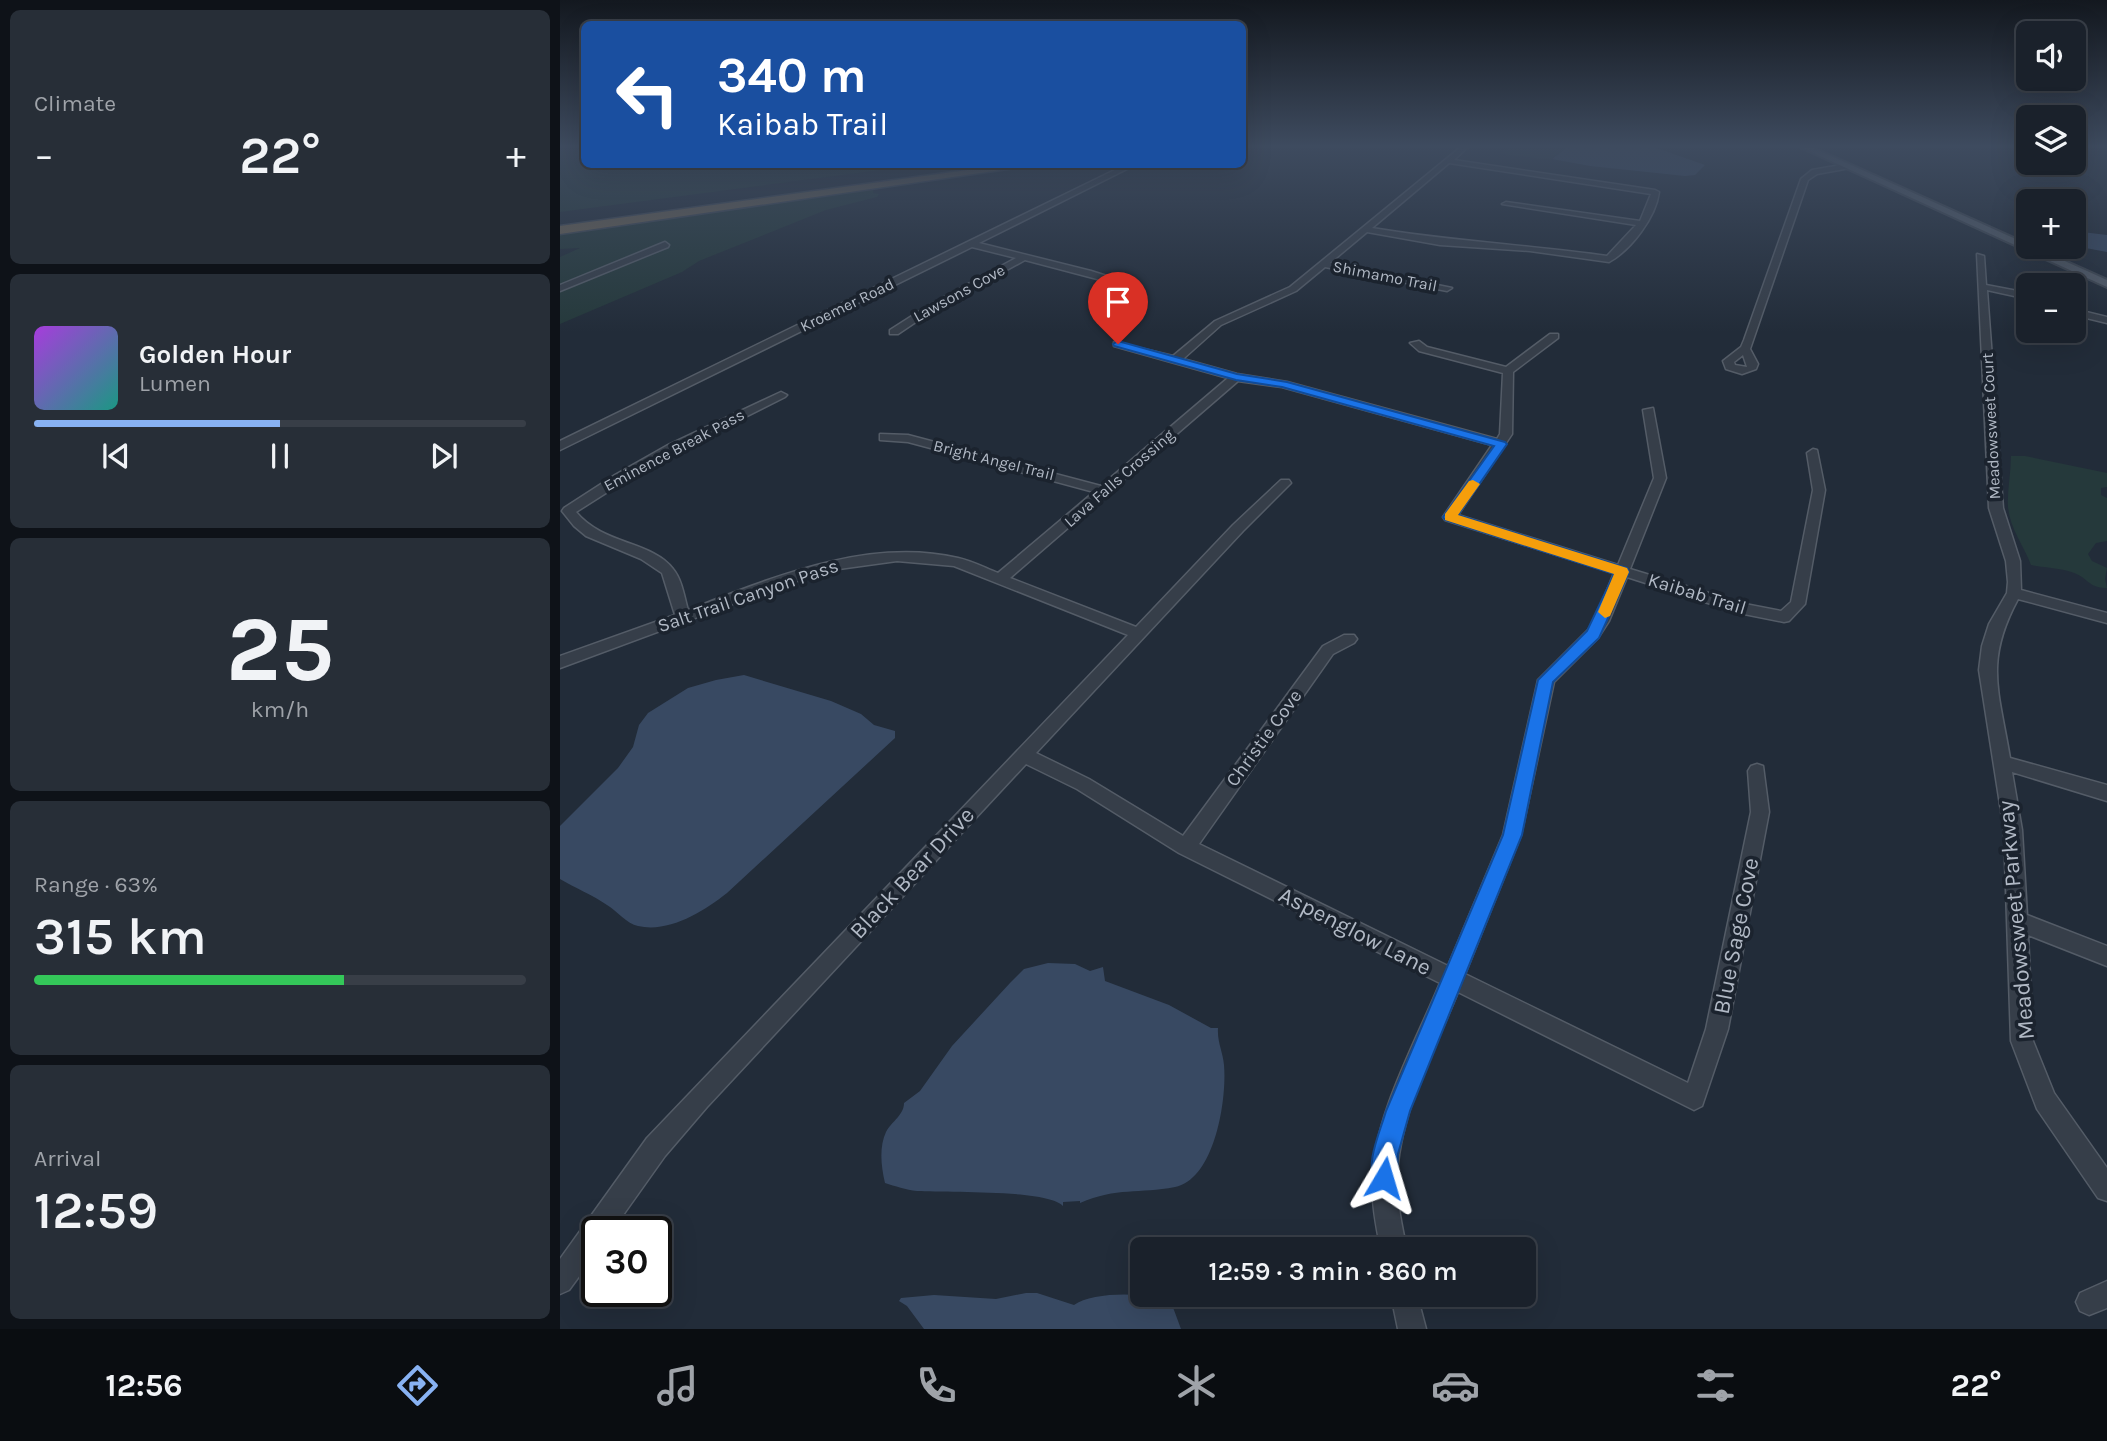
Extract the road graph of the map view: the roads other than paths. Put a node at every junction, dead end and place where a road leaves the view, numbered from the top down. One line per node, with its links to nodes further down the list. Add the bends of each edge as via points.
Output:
1 (676, 208): 10 (highway)
2 (719, 208): 12 (highway)
3 (1044, 208): 13 (street, Kroemer Road)
4 (1391, 208): 11 (street)
5 (1534, 208): 9 (street)
6 (1650, 208): 9 (street)
7 (1795, 208): 30 (street)
8 (1940, 208): 18 (main road)
9 (1640, 223): 11 (street, via 1627,244 1609,259)
10 (560, 224)
11 (1366, 229): 17 (street)
12 (560, 230)
13 (971, 244): 16 (street); 38 (street, Kroemer Road)
14 (665, 245): 21 (street)
15 (1980, 256): 20 (street, Meadowsweet Court)
16 (1024, 257): 19 (street); 26 (street, Lawsons Cove)
17 (1323, 264): 22 (street, Shimamo Trail); 31 (street, via 1293,289 1210,328)
18 (2107, 284)
19 (1132, 287)
20 (1983, 287): 23 (street); 44 (street, Meadowsweet Court, via 1994,495 2013,561)
21 (560, 288)
22 (1447, 288)
23 (2016, 294)
24 (2086, 315): 25 (street)
25 (2107, 320)
26 (894, 332)
27 (1554, 337): 32 (street)
28 (1415, 343): 32 (street)
29 (1118, 344): 31 (street)
30 (1745, 349)
31 (1175, 360): 33 (street)
32 (1508, 371): 37 (street, via 1506,433)
33 (1236, 377): 37 (street, via 1283,384); 41 (street, Lava Falls Crossing)
34 (781, 395): 45 (street, Eminence Break Pass, via 610,481 569,511 598,538 667,571)
35 (1649, 410): 42 (street, via 1660,478)
36 (884, 437): 41 (street, Bright Angel Trail, via 902,435)
37 (1501, 444): 42 (street, Kaibab Trail, via 1450,517)
38 (560, 446)
39 (1813, 453): 42 (street, Kaibab Trail, via 1819,490 1798,604 1784,617)
40 (1285, 483): 47 (street, Black Bear Drive)
41 (1104, 491): 43 (street, Lava Falls Crossing)
42 (1622, 572): 57 (street, via 1593,634 1546,680 1512,835)
43 (1001, 579): 45 (street, Salt Trail Canyon Pass, via 936,558 851,561); 47 (street, Salt Trail Canyon Pass)
44 (2014, 593): 46 (street); 51 (street, Meadowsweet Parkway, via 1993,635 1987,670)
45 (683, 617): 49 (street, Salt Trail Canyon Pass)
46 (2107, 618)
47 (1137, 633): 50 (street, Black Bear Drive)
48 (1349, 639): 54 (street, Christie Cove, via 1328,650)
49 (560, 662)
50 (1023, 755): 54 (street, Aspenglow Lane, via 1083,784); 61 (street, Black Bear Drive, via 656,1147)
51 (2001, 762): 53 (street); 55 (street, Meadowsweet Parkway, via 2013,830)
52 (1757, 771): 58 (street, Blue Sage Cove, via 1760,813 1717,1029)
53 (2107, 793)
54 (1186, 847): 57 (street, Aspenglow Lane)
55 (2019, 922): 56 (street); 59 (street, Meadowsweet Parkway, via 2022,1041 2045,1101)
56 (2107, 956)
57 (1452, 980): 58 (street, Aspenglow Lane); 60 (street, via 1385,1154 1383,1202)
58 (1694, 1098)
59 (2107, 1189)
60 (1391, 1237)
61 (560, 1281)
62 (1407, 1307): 63 (street)
63 (1412, 1329)

